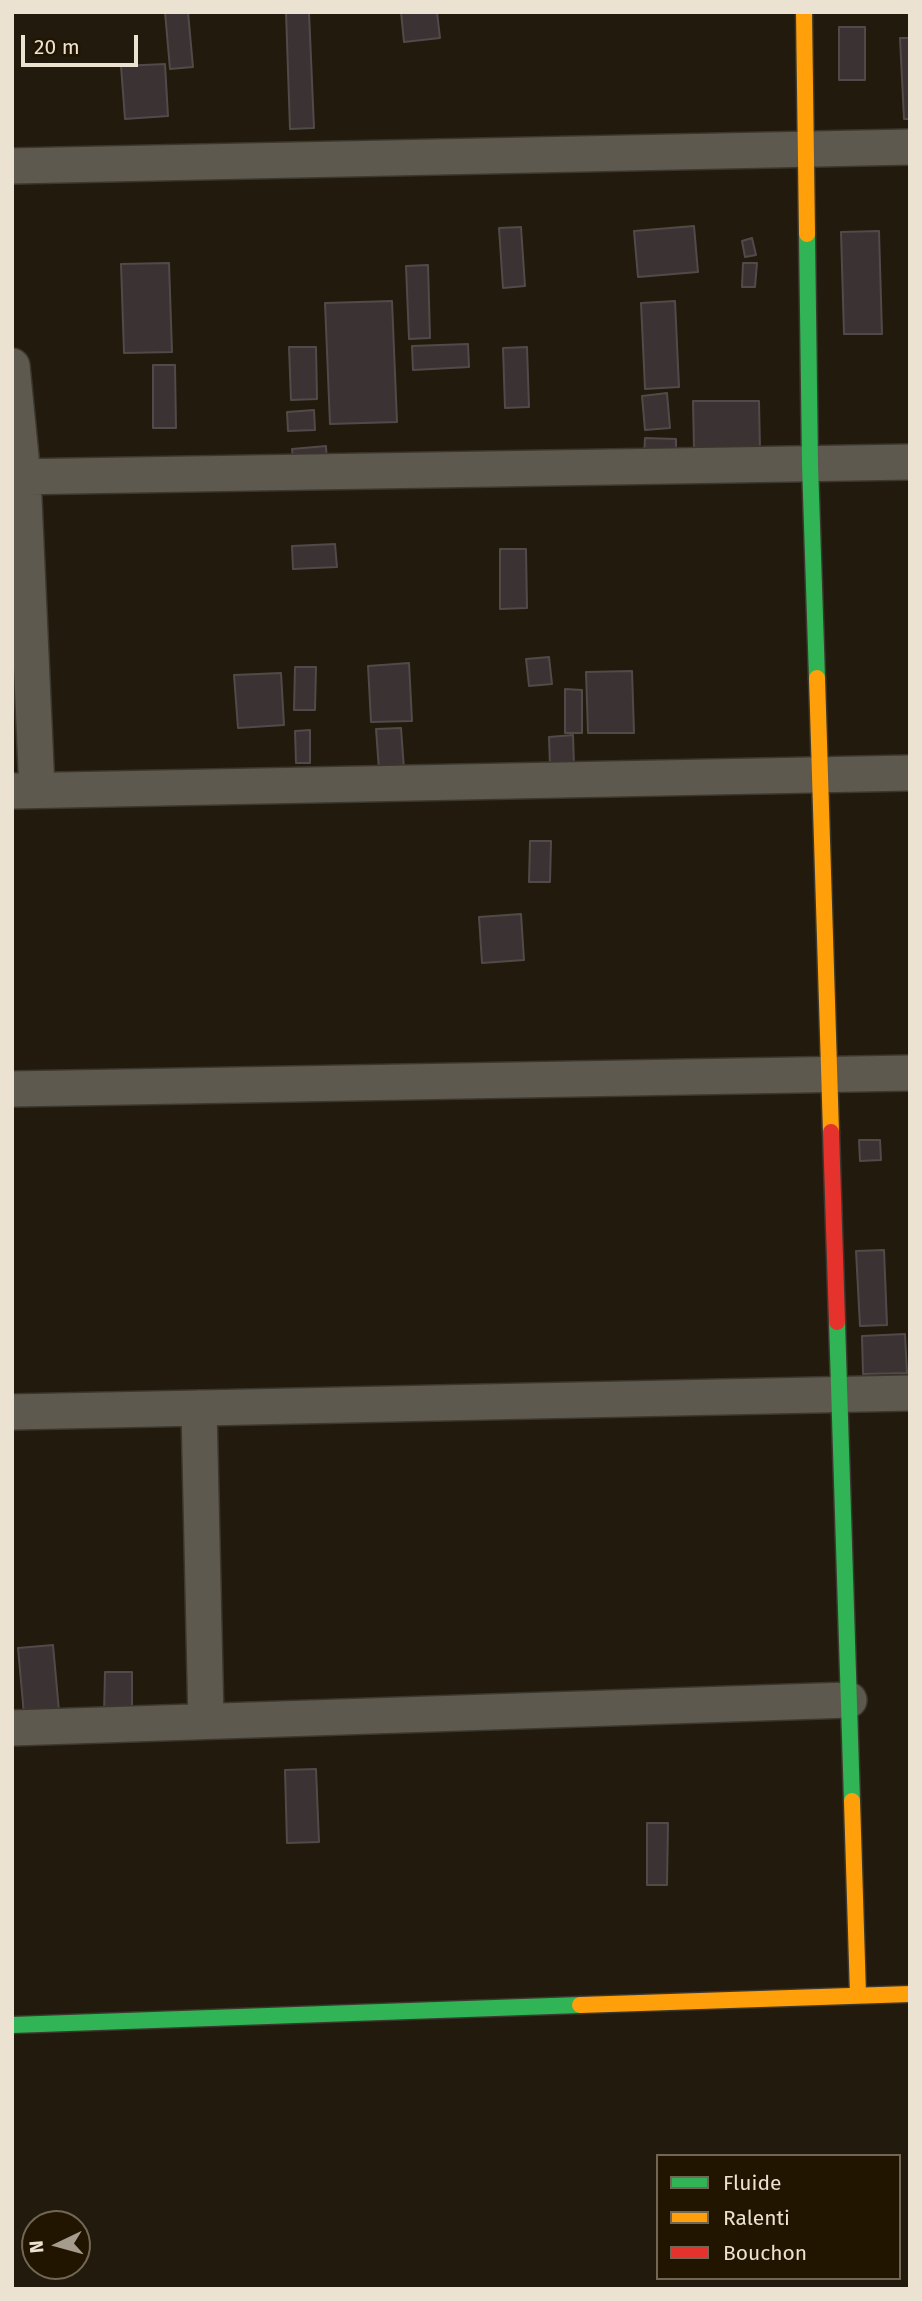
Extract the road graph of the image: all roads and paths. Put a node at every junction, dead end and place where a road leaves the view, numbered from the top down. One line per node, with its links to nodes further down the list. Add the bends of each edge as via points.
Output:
1 (804, 12): 3 (street)
2 (910, 147): 3 (street)
3 (805, 149): 4 (street); 7 (street)
4 (12, 166)
5 (12, 366): 8 (street)
6 (910, 463): 7 (street)
7 (810, 464): 8 (street); 10 (street)
8 (18, 477): 11 (street)
9 (910, 773): 10 (street)
10 (820, 775): 11 (street); 13 (street)
11 (24, 791)
12 (910, 1073): 13 (street)
13 (831, 1074): 14 (street); 16 (street)
14 (12, 1089)
15 (910, 1393): 16 (street)
16 (840, 1394): 17 (street); 19 (street)
17 (199, 1408): 18 (street); 20 (street)
18 (12, 1412)
19 (849, 1700): 20 (street); 23 (street)
20 (206, 1721): 21 (street)
21 (12, 1728)
22 (910, 1994): 23 (street)
23 (858, 1996): 24 (street)
24 (12, 2025)

